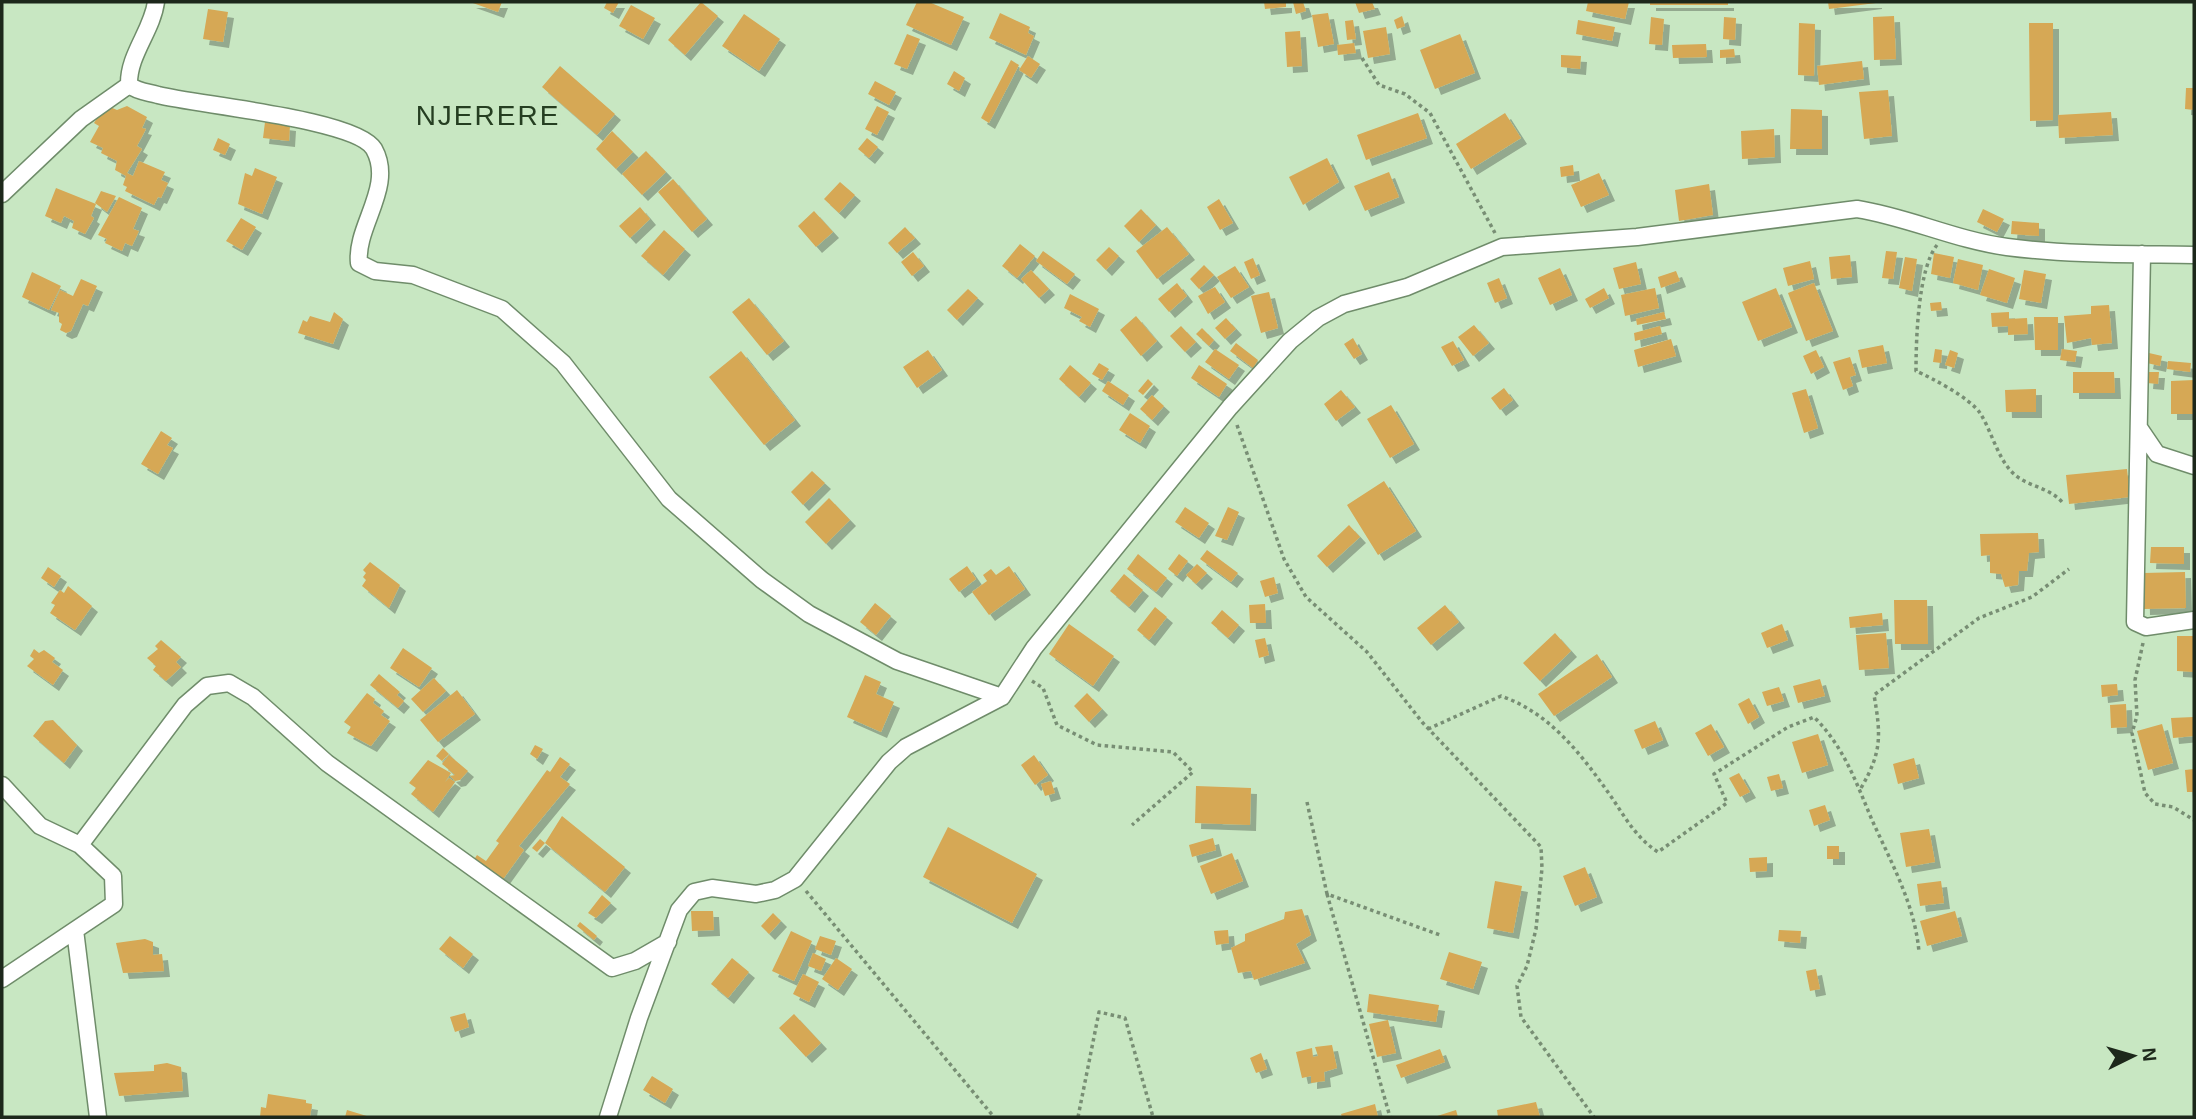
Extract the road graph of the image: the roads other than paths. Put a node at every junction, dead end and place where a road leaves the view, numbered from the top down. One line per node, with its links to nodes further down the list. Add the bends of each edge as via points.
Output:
1 (156, 2): 2 (street, via 149,29 128,70)
2 (129, 85): 3 (street, via 81,119); 9 (street, via 176,100 289,117 365,141 374,150 379,181 359,247 359,263 375,271 413,275 502,309 563,363 670,499 762,580 809,614 897,661)
3 (2, 194)
4 (2142, 254): 5 (street); 6 (street); 9 (street, via 2006,247 1891,214 1857,209 1637,237 1502,247 1407,287 1345,304 1290,341 1230,407 1034,648)
5 (2194, 255)
6 (2140, 429): 7 (street, via 2157,454); 8 (street, via 2136,625)
7 (2194, 466)
8 (2194, 620)
9 (1002, 697): 13 (street, via 906,747 795,879 757,894 712,888 694,892 679,910)
10 (2, 785): 11 (street, via 40,826)
11 (80, 845): 12 (street, via 113,876 114,904); 13 (street, via 185,705 207,686 229,684 253,696 327,763 612,968)
12 (75, 930): 14 (street); 15 (street)
13 (668, 942): 16 (street)
14 (2, 979)
15 (98, 1117)
16 (608, 1117)

